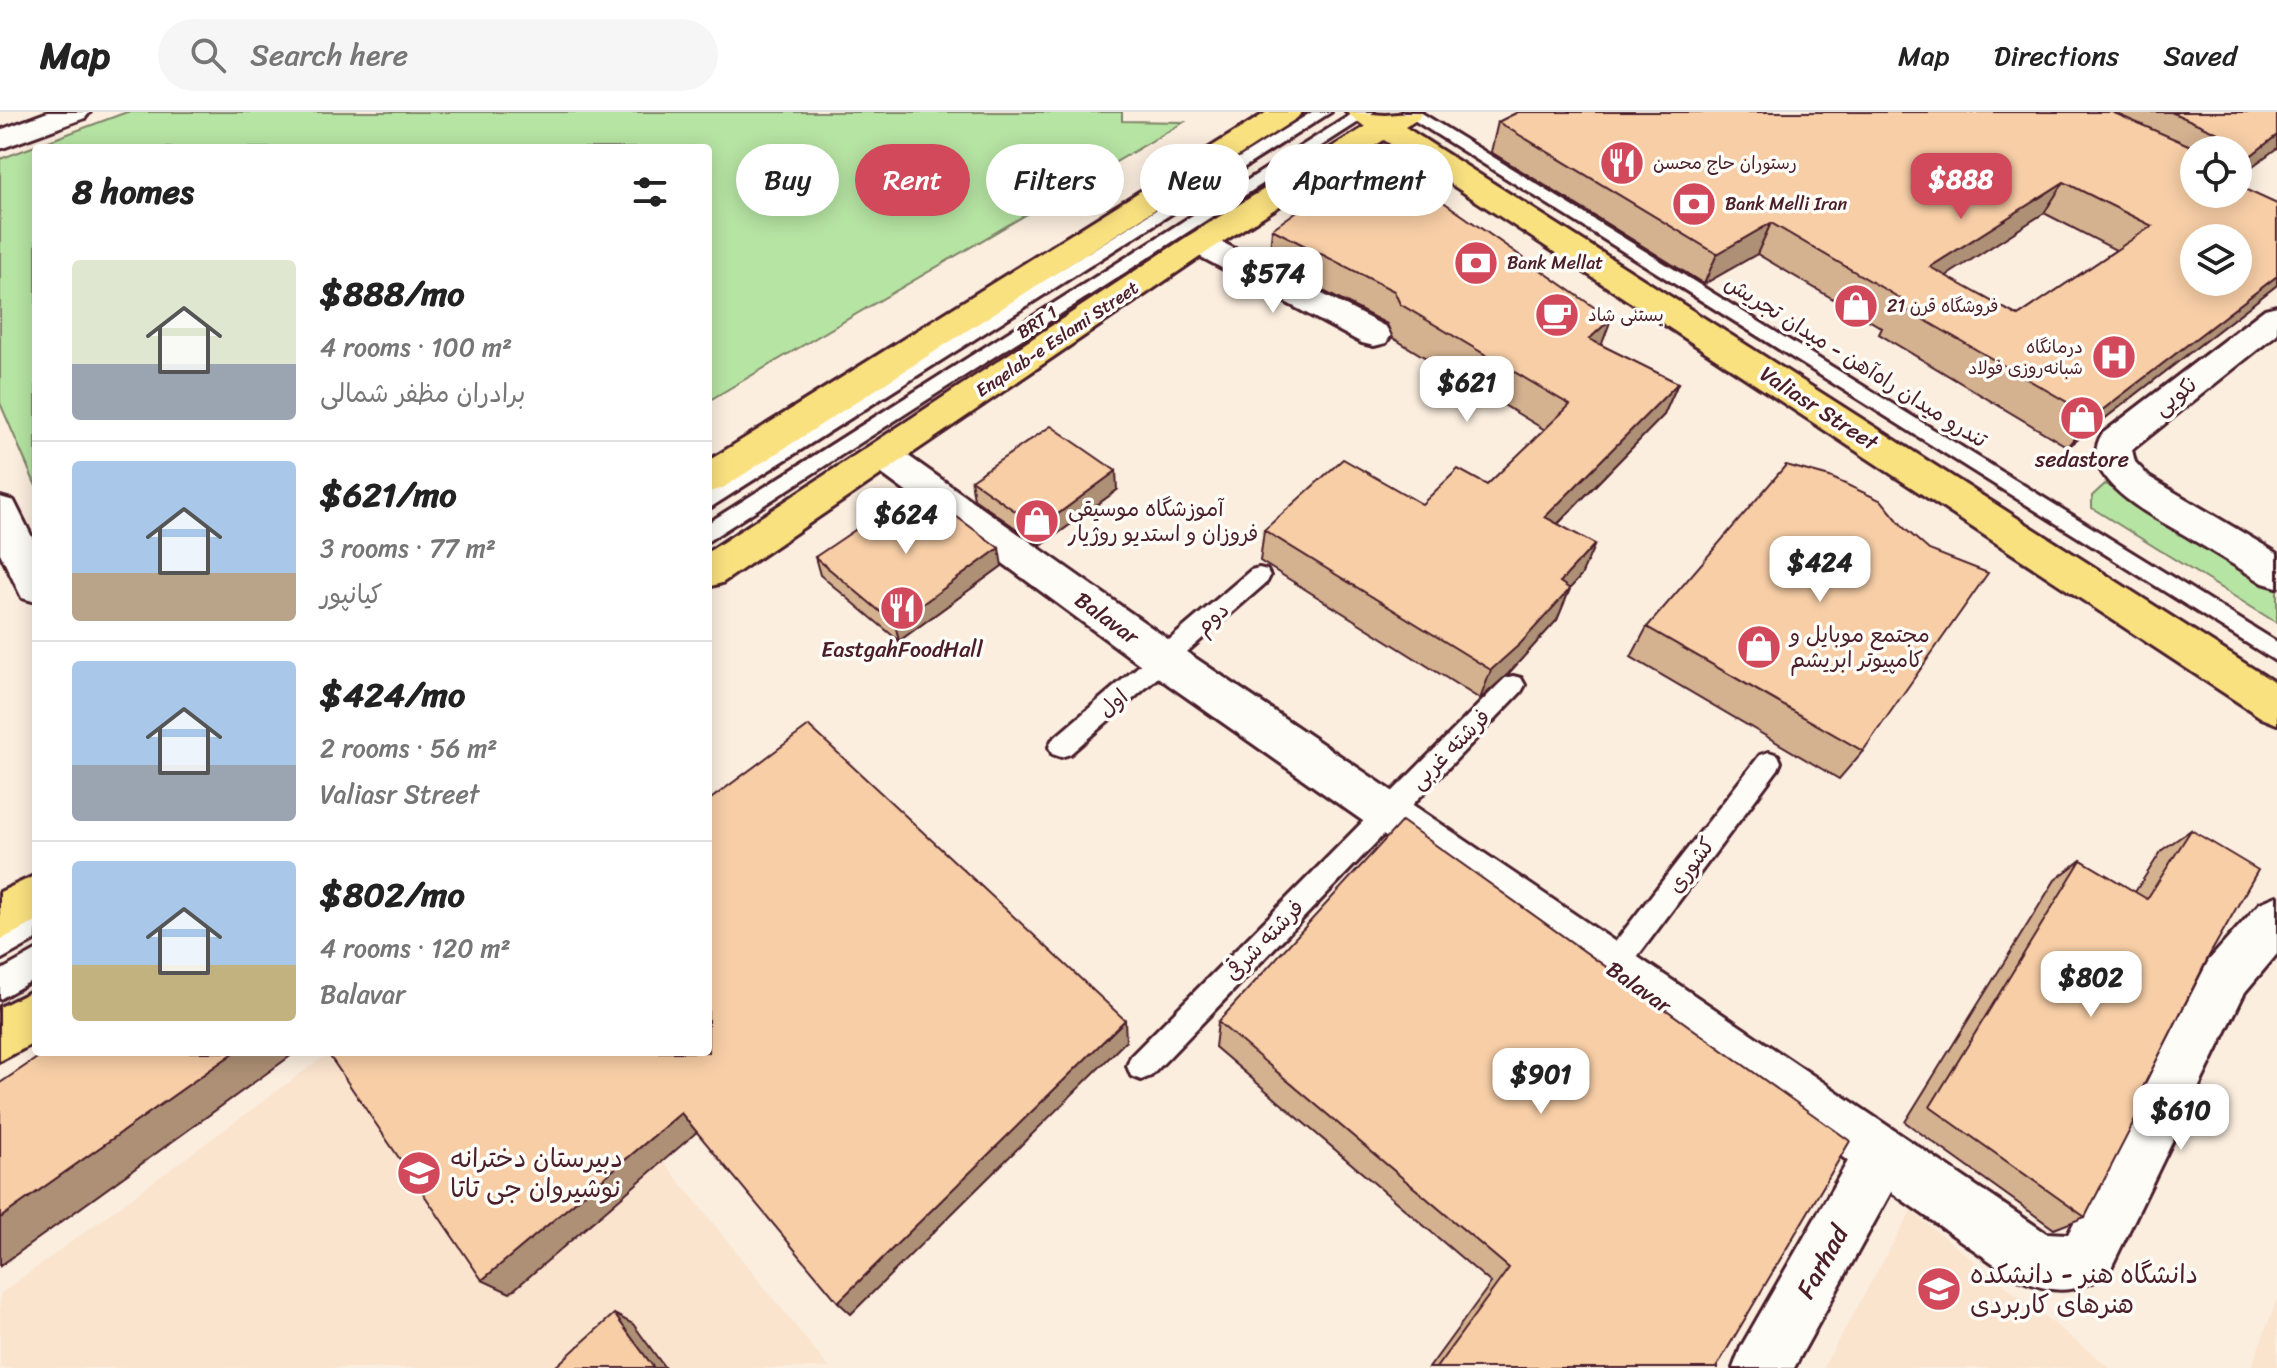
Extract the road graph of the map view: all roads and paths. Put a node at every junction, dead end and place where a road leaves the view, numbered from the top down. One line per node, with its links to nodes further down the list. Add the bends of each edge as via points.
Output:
1 (75, 112): 5 (street)
2 (1287, 112): 10 (main road)
3 (1323, 112): 11 (lane, BRT 1)
4 (1386, 115): 6 (main road, Enqelab-e Eslami Street); 13 (lane, BRT 1); 18 (lane, تندرو میدان راه‌آهن - میدان تجریش); 21 (main road, Valiasr Street)
5 (0, 140)
6 (1199, 243): 8 (street); 9 (main road, Enqelab-e Eslami Street)
7 (2277, 317): 15 (street, نکویی, via 2115,443 2112,452 2136,487)
8 (1374, 335)
9 (884, 457): 14 (main road, Enqelab-e Eslami Street); 19 (street, Balavar)
10 (712, 476)
11 (712, 498)
12 (0, 511): 17 (street)
13 (712, 531)
14 (712, 569)
15 (2277, 572)
16 (1259, 576): 19 (lane, دوم)
17 (32, 579)
18 (2277, 653)
19 (1164, 659): 22 (lane, اول); 24 (street, Balavar)
20 (1513, 685): 24 (lane, فرشته غربی)
21 (2277, 706)
22 (1061, 747)
23 (1769, 762): 31 (lane, کشوری)
24 (1386, 814): 31 (street, Balavar); 35 (lane, فرشته شرقی)
25 (32, 898): 26 (main road)
26 (0, 918)
27 (2277, 918): 36 (street, Balavar, via 2227,976 2088,1254 2074,1263 2033,1257)
28 (32, 928): 29 (lane)
29 (0, 948)
30 (32, 966): 32 (lane)
31 (1612, 968): 36 (street, Balavar)
32 (0, 986)
33 (32, 1016): 34 (main road)
34 (0, 1036)
35 (1141, 1066)
36 (1882, 1155): 37 (street, Farhad)
37 (1762, 1368)

